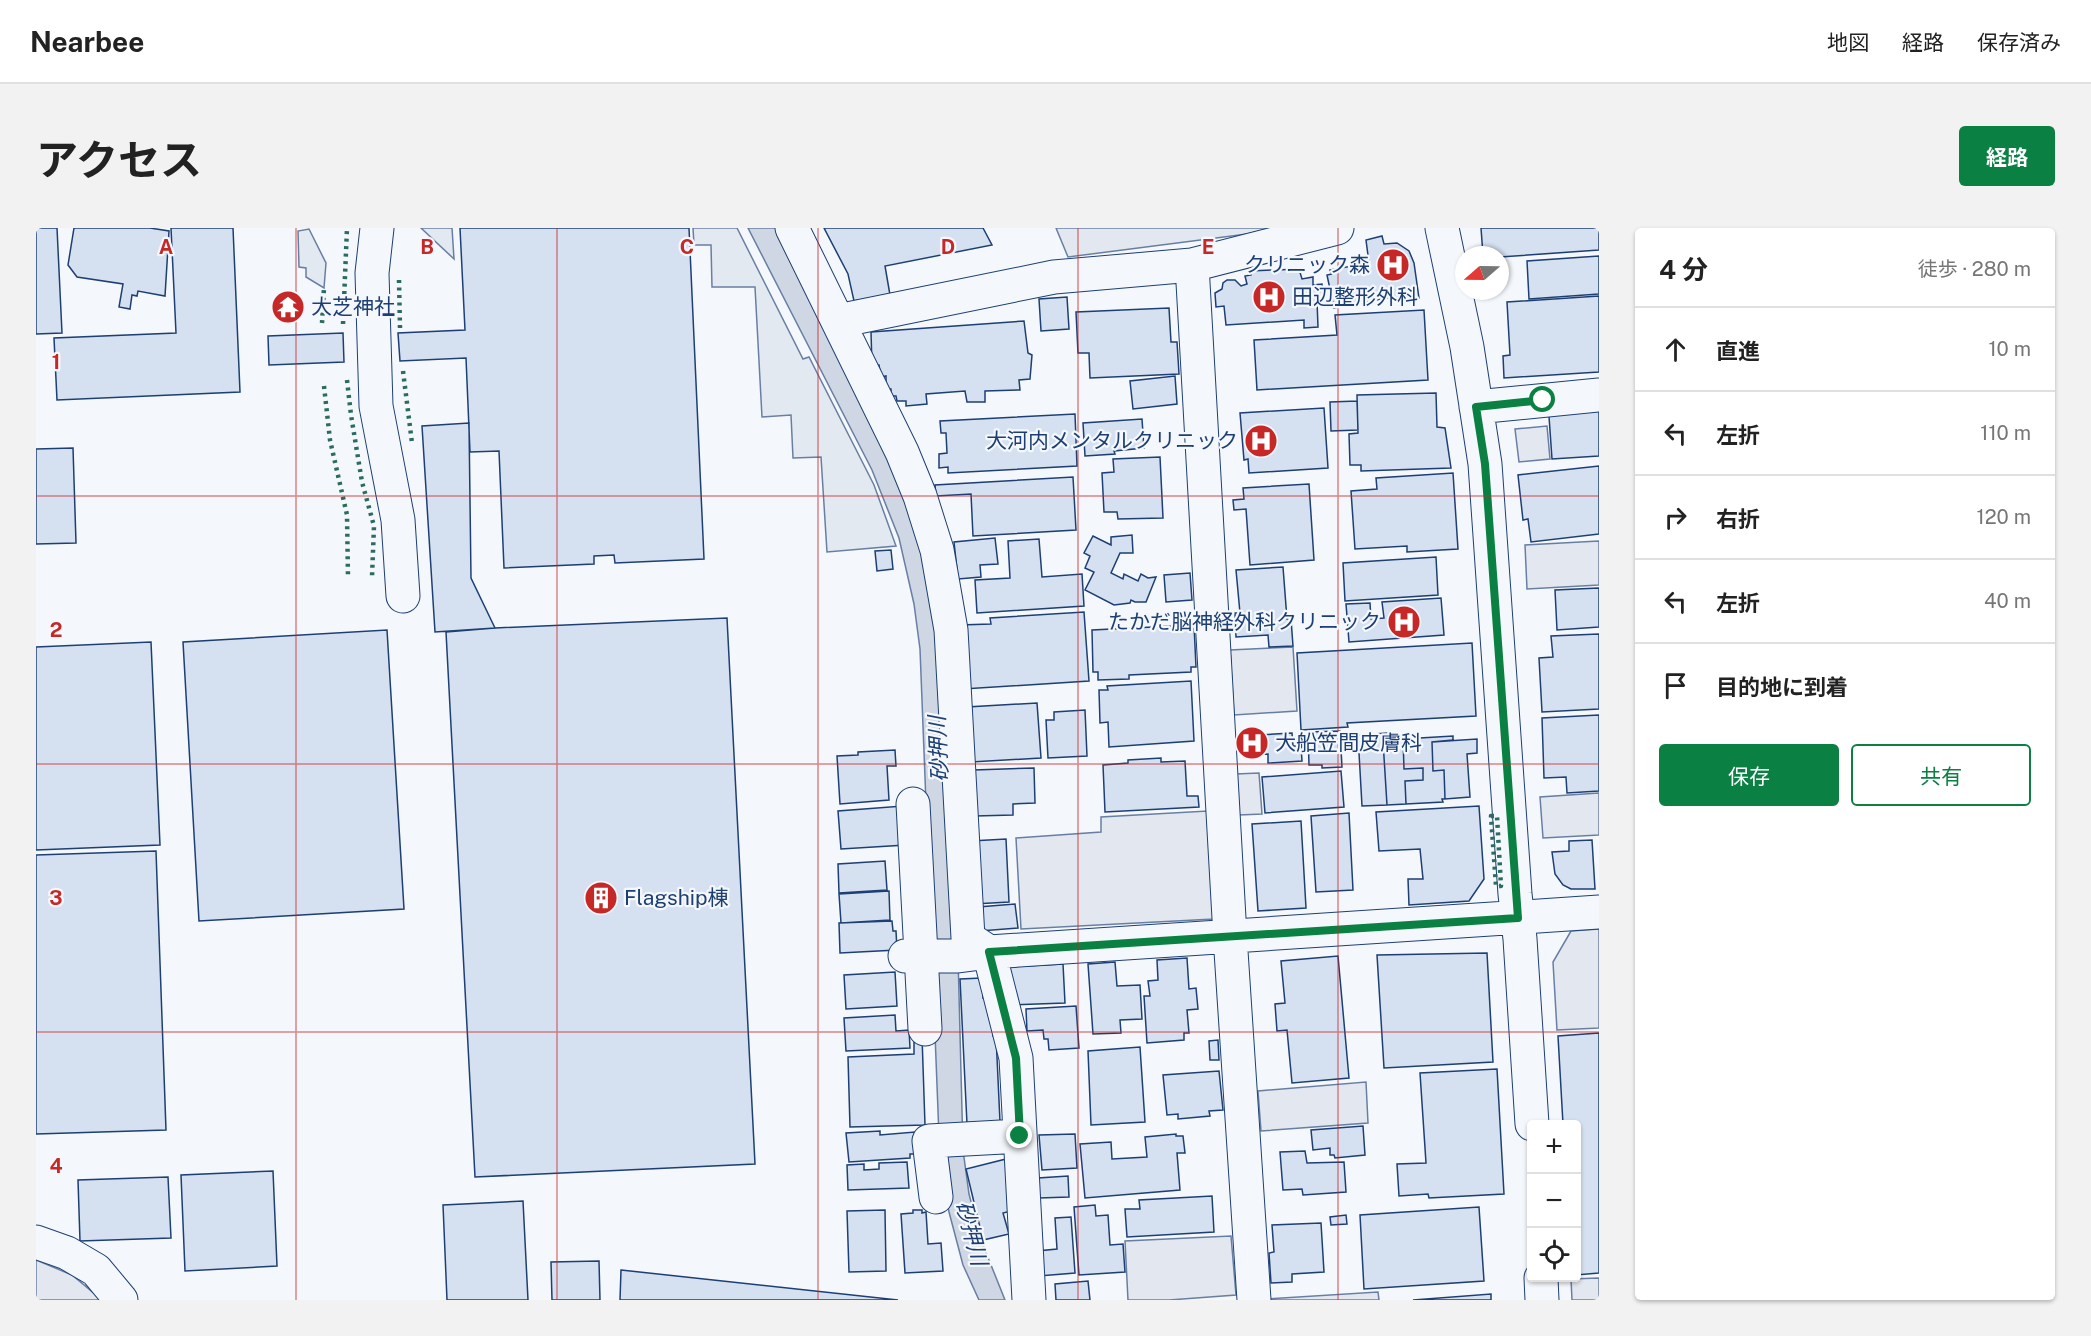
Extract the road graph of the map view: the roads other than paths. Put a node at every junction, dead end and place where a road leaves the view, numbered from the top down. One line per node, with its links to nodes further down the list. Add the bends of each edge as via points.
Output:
1 (377, 228): 9 (street, via 372,273 376,406 398,520)
2 (792, 228): 6 (street)
3 (1337, 228): 5 (street)
4 (1442, 228): 8 (street)
5 (1192, 266): 6 (street, via 1100,263 1054,277); 13 (street)
6 (838, 321): 14 (street, via 920,496 937,550 951,630 968,938)
7 (1599, 395): 8 (street)
8 (1476, 407): 12 (street, via 1485,464)
9 (403, 596)
10 (913, 804): 14 (street)
11 (1599, 912): 12 (street)
12 (1518, 918): 13 (street); 16 (street)
13 (1230, 936): 14 (street); 23 (street)
14 (941, 955): 15 (street); 17 (street, via 1016,1058)
15 (925, 1029)
16 (1532, 1120)
17 (1020, 1136): 18 (street, via 929,1141); 22 (street)
18 (936, 1197)
19 (36, 1242): 21 (street, via 67,1253 96,1270)
20 (1541, 1282): 24 (street)
21 (121, 1300)
22 (1029, 1300)
23 (1254, 1300)
24 (1542, 1300)

